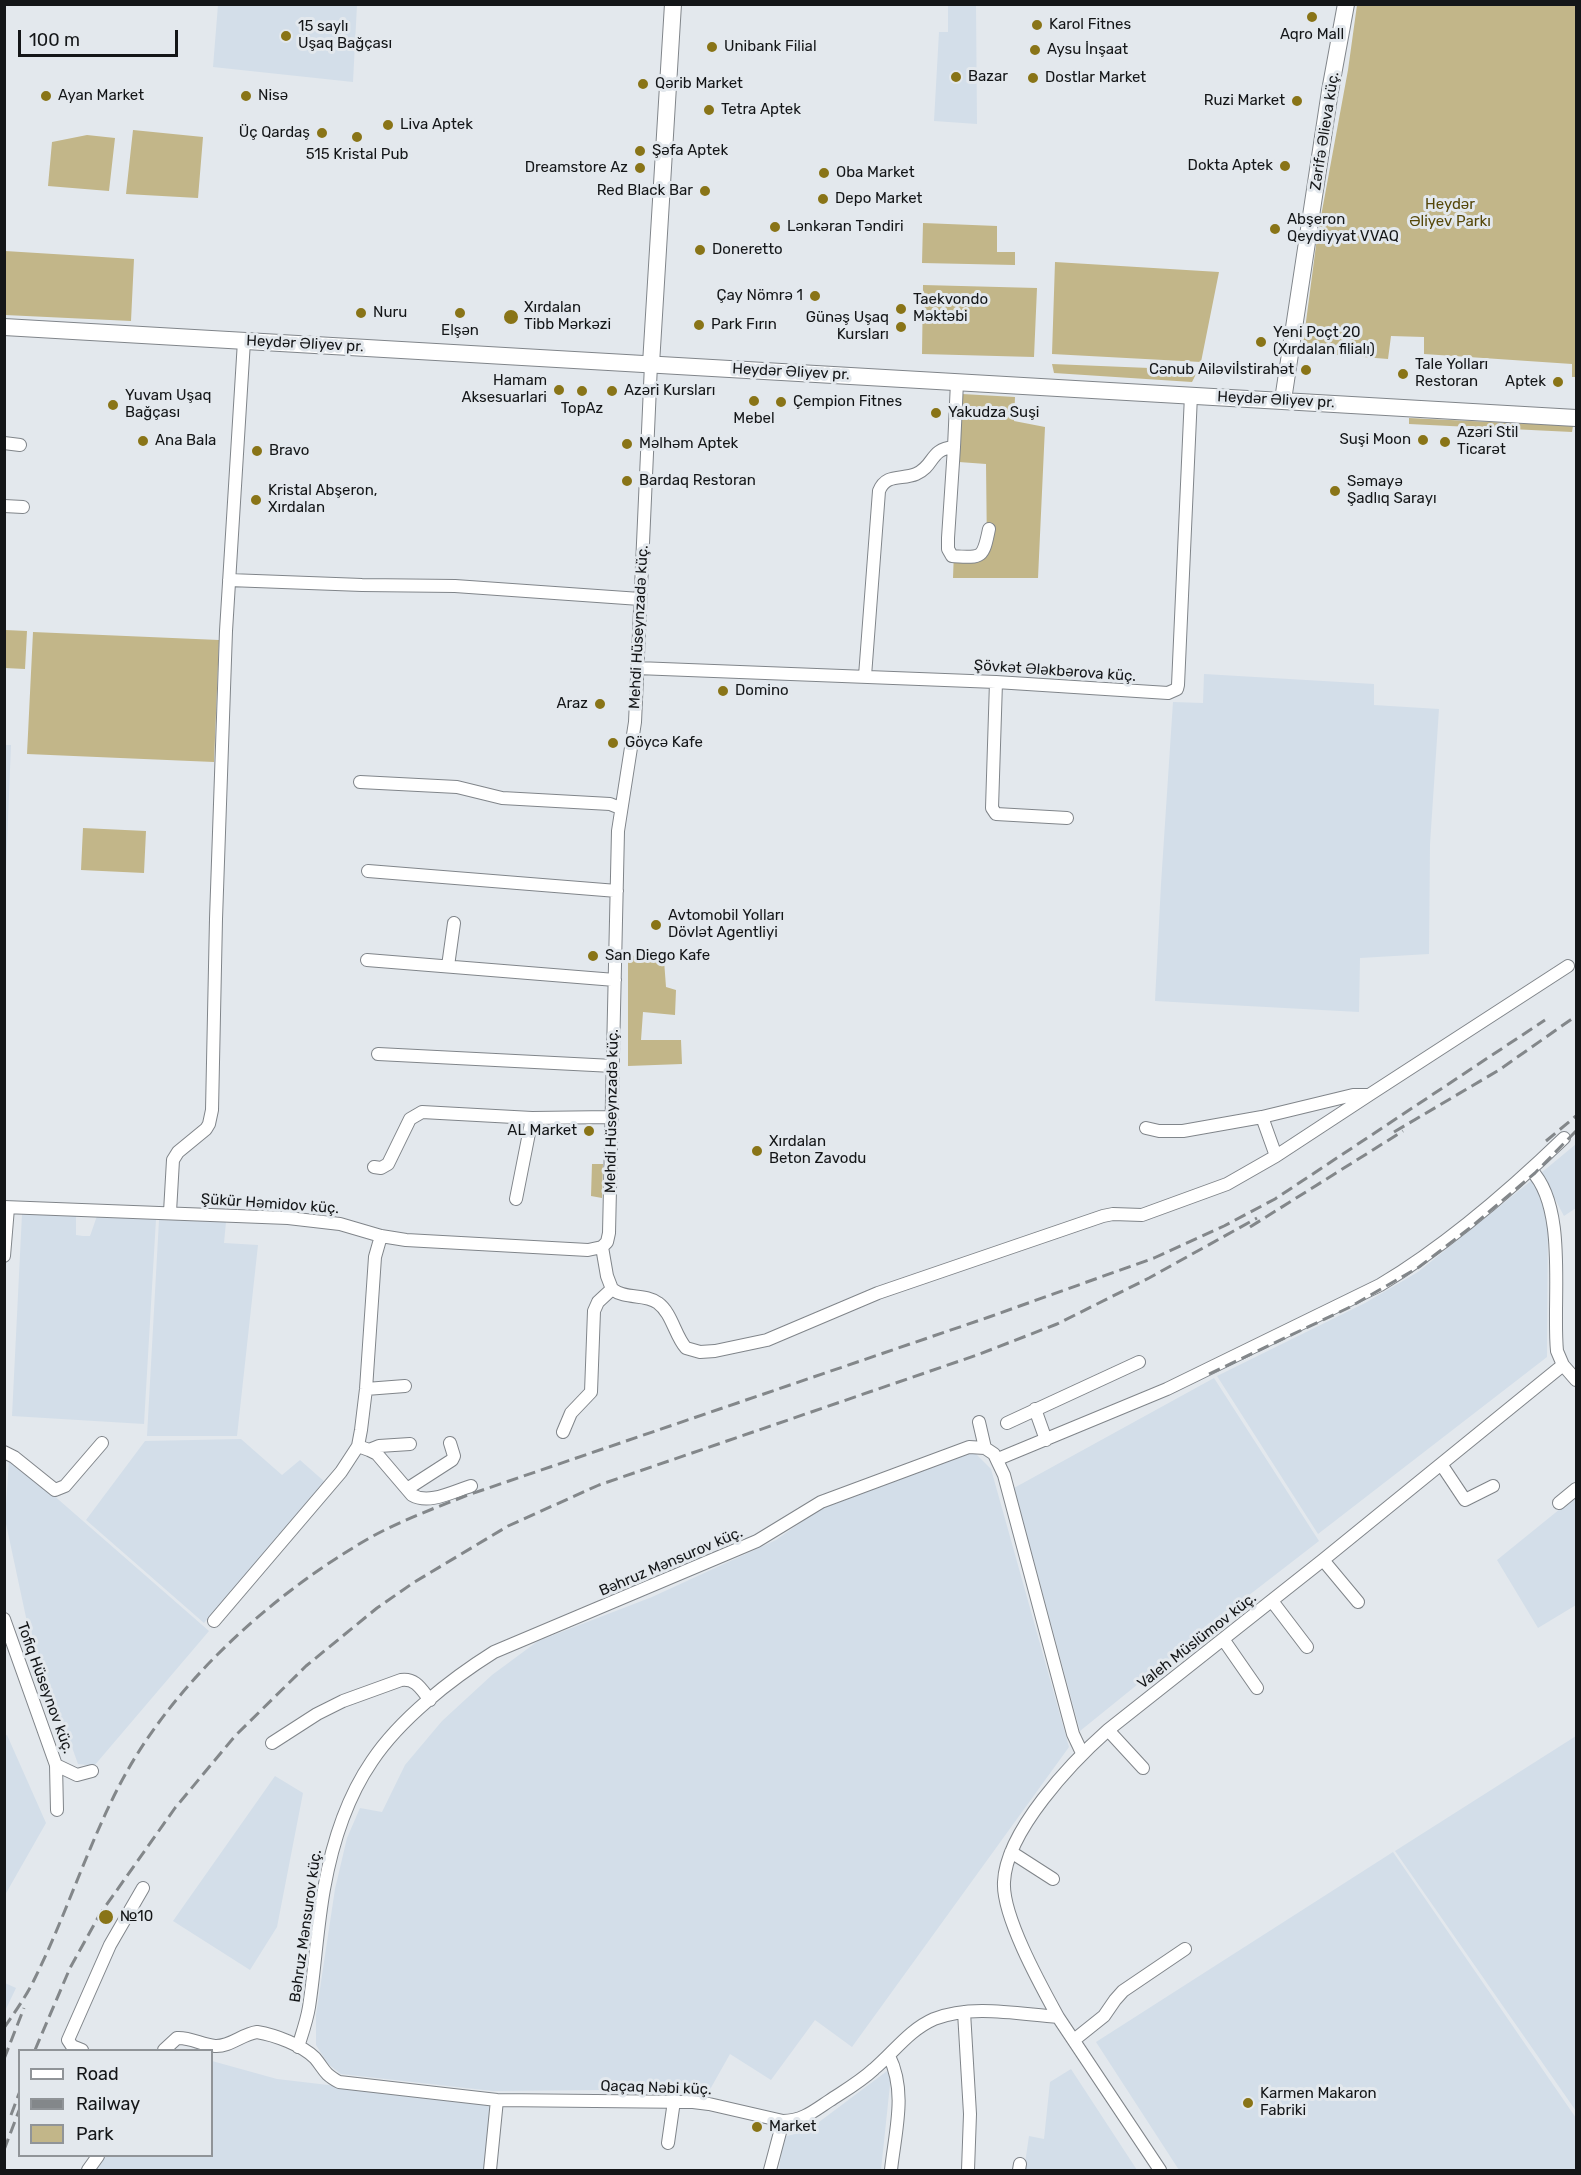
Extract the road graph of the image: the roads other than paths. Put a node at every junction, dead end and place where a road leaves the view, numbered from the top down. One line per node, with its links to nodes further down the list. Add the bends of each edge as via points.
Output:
1 (673, 4): 5 (main road, Mehdi Hüseynzadə küç.)
2 (1346, 4): 8 (main road, Zərifə Əlieva küç.)
3 (4, 327): 4 (main road, Heydər Əliyev pr.)
4 (244, 340): 5 (main road, Heydər Əliyev pr.); 16 (street)
5 (651, 364): 6 (main road, Heydər Əliyev pr.); 17 (street, Mehdi Hüseynzadə küç.)
6 (957, 382): 7 (main road, Heydər Əliyev pr.); 12 (street)
7 (1191, 396): 8 (main road, Heydər Əliyev pr.); 20 (street, Şövkət Ələkbərova küç., via 1177,689 1168,693)
8 (1283, 400): 9 (main road, Heydər Əliyev pr.)
9 (1576, 418)
10 (4, 443): 11 (street)
11 (20, 445)
12 (954, 447): 15 (street, via 948,538 952,556 982,554); 19 (street, via 938,451 915,475 885,482 879,491)
13 (4, 506): 14 (street)
14 (23, 507)
15 (989, 529)
16 (229, 580): 17 (street, via 455,586); 44 (street, via 212,1110 206,1129 173,1160)
17 (640, 599): 18 (street, Mehdi Hüseynzadə küç.)
18 (637, 668): 19 (street, Şövkət Ələkbərova küç.); 22 (street, Mehdi Hüseynzadə küç., via 635,722)
19 (865, 676): 20 (street, Şövkət Ələkbərova küç.)
20 (996, 682): 23 (street, via 992,808 996,814)
21 (360, 782): 22 (street, via 457,787 502,798 603,803)
22 (620, 808): 25 (street, Mehdi Hüseynzadə küç.)
23 (1067, 818)
24 (368, 871): 25 (street)
25 (617, 891): 30 (street, Mehdi Hüseynzadə küç.)
26 (454, 923): 28 (street)
27 (367, 960): 28 (street)
28 (448, 966): 30 (street)
29 (1568, 966): 33 (street)
30 (615, 980): 32 (street, Mehdi Hüseynzadə küç.)
31 (378, 1054): 32 (street)
32 (613, 1066): 34 (street, Mehdi Hüseynzadə küç.)
33 (1369, 1095): 35 (street, via 1353,1095); 39 (street)
34 (612, 1117): 36 (street); 46 (street, Mehdi Hüseynzadə küç., via 609,1233)
35 (1262, 1117): 37 (street, via 1183,1131); 39 (street)
36 (532, 1118): 40 (street, via 422,1112 410,1119 388,1164); 42 (street)
37 (1146, 1128)
38 (1564, 1138): 41 (street)
39 (1276, 1156): 48 (street, via 1227,1184 1142,1215 1102,1216 878,1293 778,1336 715,1352 686,1348 656,1301 626,1296)
40 (374, 1167)
41 (1531, 1170): 50 (street, via 1551,1206 1556,1341); 58 (street, via 1436,1247 1380,1285 1167,1389)
42 (516, 1199)
43 (6, 1208): 44 (street, Şükür Həmidov küç.); 47 (street)
44 (170, 1212): 45 (street, Şükür Həmidov küç., via 319,1221)
45 (381, 1236): 46 (street, Şükür Həmidov küç., via 588,1250); 53 (street, via 375,1257)
46 (602, 1246): 48 (street)
47 (4, 1256)
48 (612, 1289): 57 (street, via 594,1311 591,1392 571,1413)
49 (1139, 1362): 54 (street)
50 (1563, 1365): 51 (street); 66 (street, Valeh Müslümov küç.)
51 (1576, 1380)
52 (405, 1386): 53 (street)
53 (366, 1389): 62 (street)
54 (1035, 1408): 56 (street); 58 (street)
55 (979, 1422): 63 (street)
56 (1007, 1422)
57 (563, 1432)
58 (1046, 1440): 65 (street)
59 (102, 1443): 64 (street, via 65,1486 55,1490)
60 (450, 1443): 69 (street, via 452,1460)
61 (410, 1444): 62 (street)
62 (364, 1448): 69 (street, via 377,1454); 76 (street)
63 (985, 1448): 65 (street); 80 (street, Bəhruz Mənsurov küç., via 969,1447 821,1502 757,1541 494,1652 466,1669)
64 (4, 1452)
65 (998, 1459): 83 (street, via 1073,1734)
66 (1441, 1464): 68 (street, via 1465,1500); 72 (street, Valeh Müslümov küç.)
67 (471, 1485): 69 (street, via 426,1500)
68 (1493, 1486)
69 (407, 1489)
70 (1576, 1489): 71 (street)
71 (1559, 1503)
72 (1323, 1560): 73 (street, Valeh Müslümov küç.); 74 (street)
73 (1272, 1601): 77 (street, Valeh Müslümov küç.); 78 (street)
74 (1358, 1602)
75 (4, 1619): 84 (street, Tofiq Hüseynov küç.)
76 (214, 1621)
77 (1223, 1639): 79 (street); 81 (street, Valeh Müslümov küç.)
78 (1307, 1647)
79 (1257, 1688)
80 (430, 1700): 82 (street, via 414,1681 401,1680 317,1714); 95 (street, Bəhruz Mənsurov küç., via 372,1761 340,1825 324,1890 309,2009)
81 (1108, 1730): 83 (street, Valeh Müslümov küç.); 85 (street)
82 (272, 1743)
83 (1083, 1753): 88 (street, Valeh Müslümov küç., via 1028,1821)
84 (56, 1765): 86 (street, Tofiq Hüseynov küç., via 77,1775); 87 (street)
85 (1143, 1768)
86 (92, 1771)
87 (57, 1810)
88 (1011, 1852): 89 (street); 93 (street, Valeh Müslümov küç., via 1004,1881 1010,1917)
89 (1053, 1879)
90 (144, 1888): 96 (street, via 110,1945 68,2040)
91 (1185, 1949): 94 (street, via 1123,1991 1104,2016)
92 (964, 2012): 93 (street, Qaçaq Nəbi küç.); 98 (street, Qaçaq Nəbi küç., via 922,2025); 108 (street, via 970,2114)
93 (1058, 2017): 94 (street)
94 (1074, 2040): 109 (street)
95 (298, 2047): 97 (street, via 257,2032 215,2046 177,2038); 99 (street, Qaçaq Nəbi küç., via 339,2082)
96 (80, 2049)
97 (165, 2049)
98 (889, 2056): 101 (street, Qaçaq Nəbi küç., via 863,2079 807,2116); 107 (street, via 899,2083)
99 (497, 2100): 100 (street, Qaçaq Nəbi küç.); 105 (street)
100 (674, 2102): 101 (street, Qaçaq Nəbi küç., via 709,2104); 102 (street)
101 (783, 2121): 106 (street)
102 (668, 2143)
103 (97, 2157): 104 (street)
104 (88, 2170)
105 (490, 2170)
106 (770, 2170)
107 (891, 2170)
108 (968, 2170)
109 (1160, 2170)

